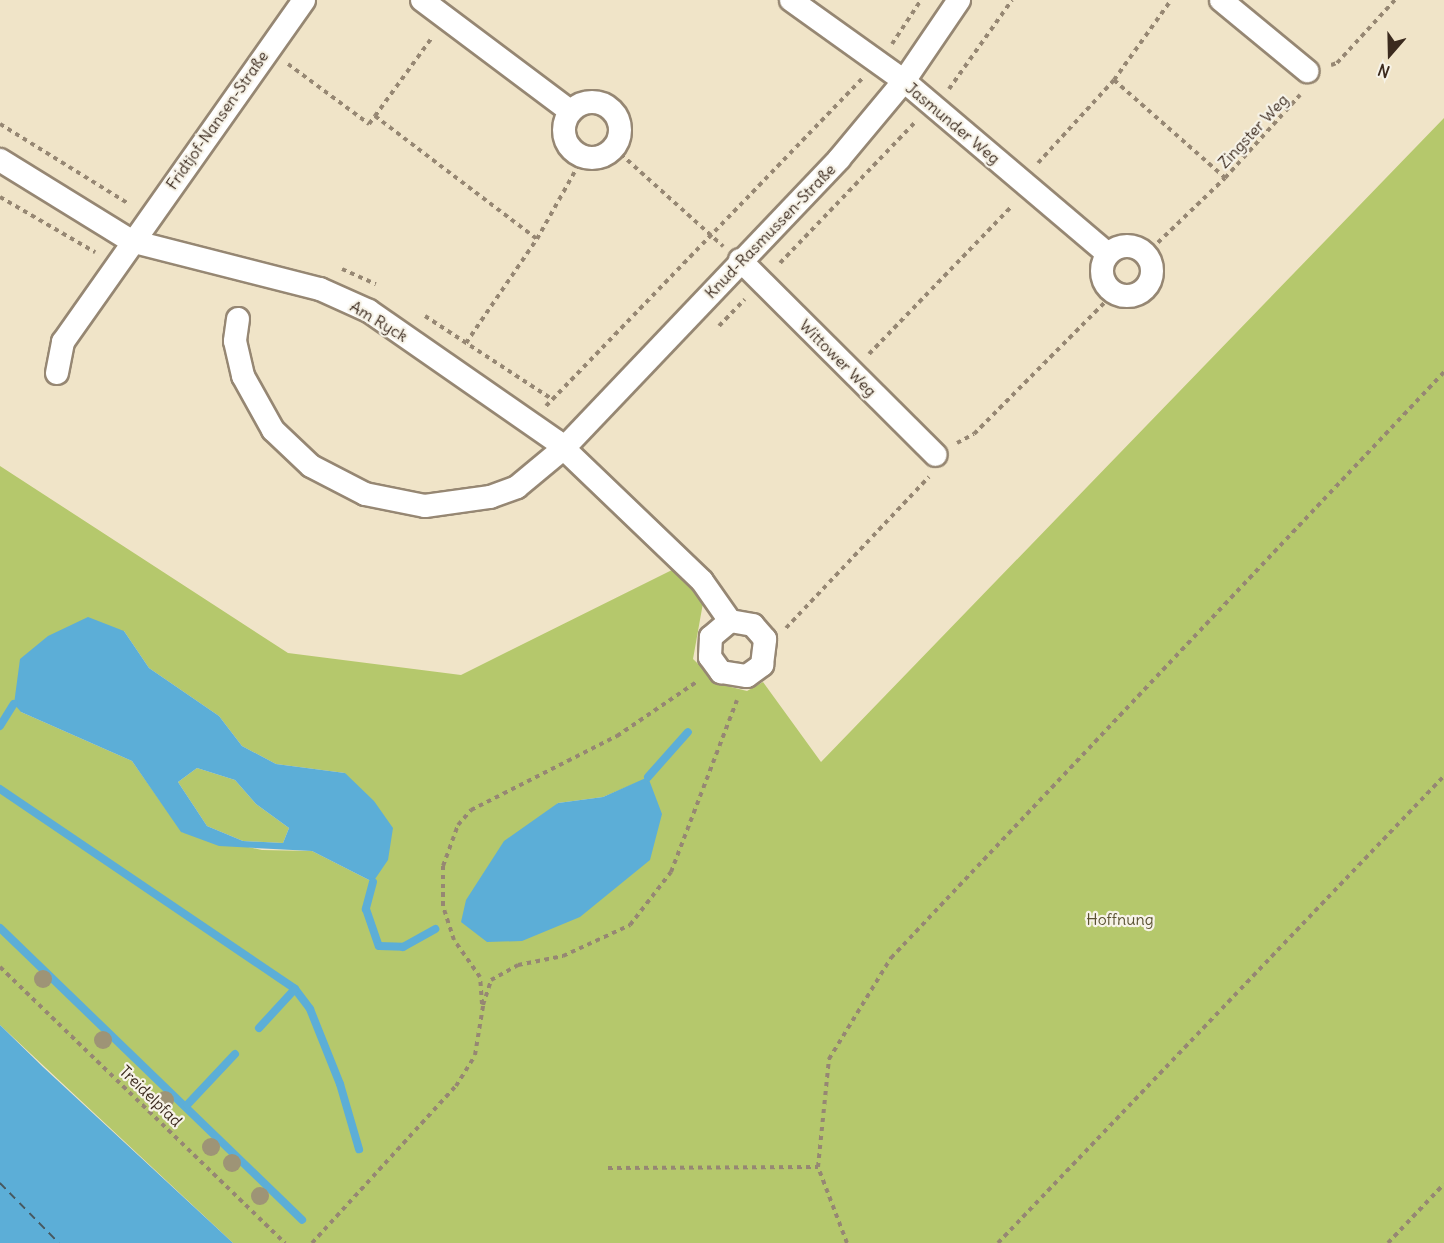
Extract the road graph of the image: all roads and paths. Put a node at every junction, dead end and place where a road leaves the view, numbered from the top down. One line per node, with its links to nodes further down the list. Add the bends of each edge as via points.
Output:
1 (304, 0): 10 (street, Fridtjof-Nansen-Straße)
2 (422, 0): 9 (street)
3 (791, 0): 11 (street, Jasmunder Weg)
4 (921, 0): 11 (path)
5 (959, 0): 14 (street, Knud-Rasmussen-Straße)
6 (1171, 0): 13 (path)
7 (1221, 0): 12 (street)
8 (1395, 0): 12 (path, via 1337,63)
9 (447, 19): 15 (street); 16 (path)
10 (268, 49): 16 (path, via 369,124); 25 (street, Fridtjof-Nansen-Straße)
11 (879, 63): 14 (street, Jasmunder Weg); 23 (path)
12 (1307, 71): 20 (path, Zingster Weg, via 1299,101)
13 (1114, 80): 20 (path); 21 (path)
14 (904, 81): 21 (street, Jasmunder Weg); 29 (street, Knud-Rasmussen-Straße, via 839,159)
15 (570, 111): 17 (street, via 595,101 611,108 620,124); 18 (street, via 565,119 564,139 569,148)
16 (375, 116): 24 (path)
17 (614, 148): 18 (street, via 596,158); 23 (path)
18 (583, 157): 24 (path)
19 (0, 160): 25 (street, Am Ryck)
20 (1225, 178): 27 (path, Zingster Weg)
21 (1025, 184): 26 (street, Jasmunder Weg); 32 (path)
22 (0, 196): 28 (path, via 87,249)
23 (709, 235): 29 (path); 35 (path)
24 (537, 239): 31 (path)
25 (131, 241): 28 (street); 35 (street, Am Ryck, via 320,289 369,311)
26 (1108, 254): 27 (street, via 1124,246); 27 (street, via 1102,277 1110,290 1124,297 1140,293 1150,281 1151,264)
27 (1145, 255)
28 (118, 260): 34 (street, via 63,342)
29 (740, 260): 32 (street, Wittower Weg); 36 (street, Knud-Rasmussen-Straße)
30 (238, 319): 36 (street, via 235,341 243,376 273,430 311,466 365,494 425,506 490,497 517,487)
31 (466, 343)
32 (852, 371): 37 (street, Wittower Weg)
33 (1444, 372): 44 (path, via 891,958 830,1059)
34 (57, 373)
35 (530, 421): 36 (street, Am Ryck)
36 (564, 448): 38 (street, Am Ryck, via 702,581)
37 (936, 455)
38 (730, 621): 39 (street, via 711,637 710,657); 40 (street, via 753,624 765,639 762,665)
39 (717, 668): 40 (street, via 729,676); 43 (path, via 618,736 471,810 458,825 443,866 443,906 454,940 480,977)
40 (741, 677): 43 (path, via 741,689 671,872 630,925 563,956 518,964 491,980)
41 (1444, 776): 50 (path)
42 (0, 967): 47 (path, Treidelpfad)
43 (483, 1006): 48 (path, via 475,1054 456,1086)
44 (818, 1167): 45 (path); 49 (path)
45 (608, 1168)
46 (1444, 1184): 51 (path)
47 (285, 1243)
48 (312, 1243)
49 (847, 1243)
50 (998, 1243)
51 (1388, 1243)

